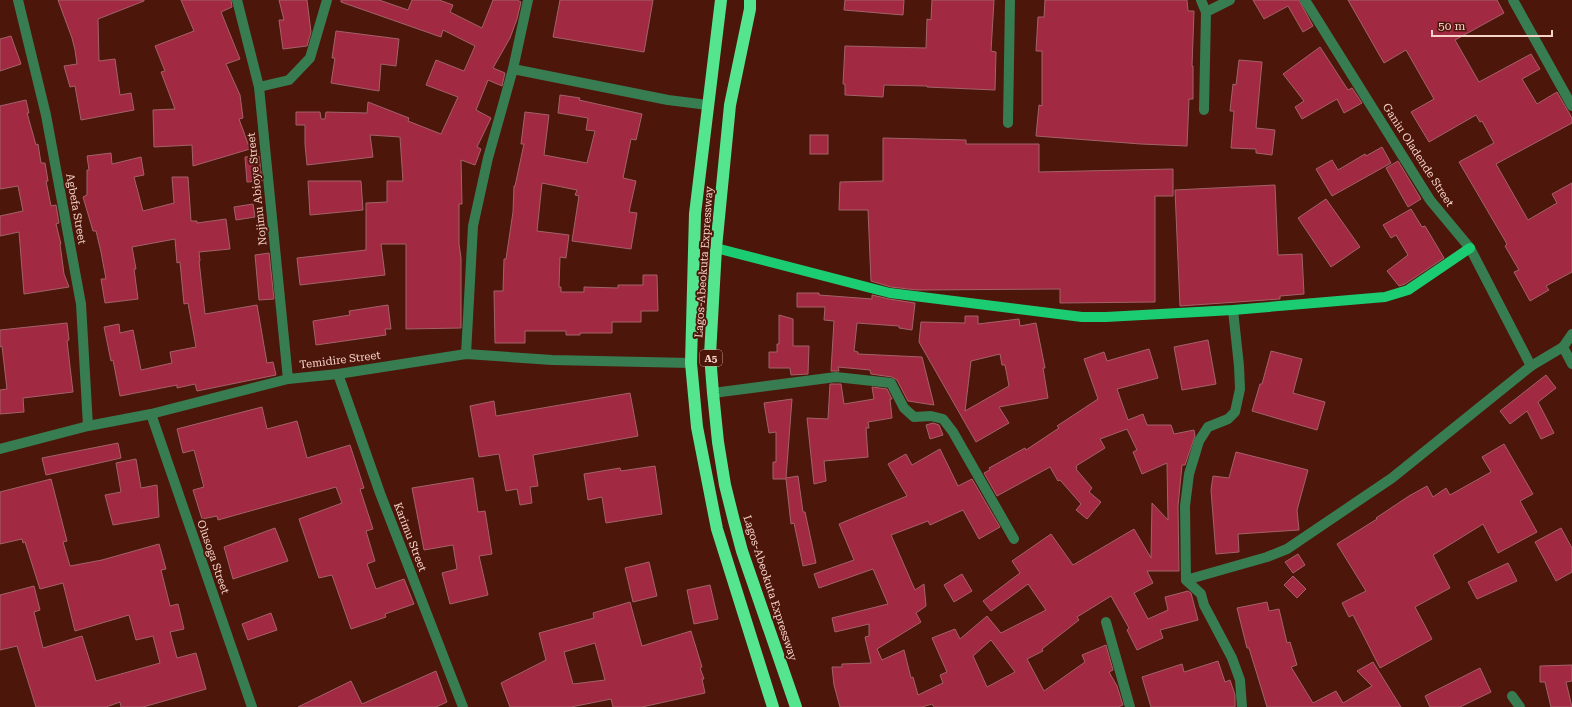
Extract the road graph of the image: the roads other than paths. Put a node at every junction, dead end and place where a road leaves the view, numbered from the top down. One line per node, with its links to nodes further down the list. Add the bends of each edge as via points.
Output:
1 (18, 0): 32 (street, Agbefa Street, via 46,115 81,304)
2 (237, 0): 14 (street, Nojimu Abioye Street)
3 (327, 0): 14 (street, via 310,58 289,80)
4 (528, 0): 13 (street)
5 (721, 0): 15 (highway, Lagos-Abeokuta Expressway / A5)
6 (750, 0): 19 (highway, Lagos-Abeokuta Expressway / A5, via 730,105)
7 (1010, 0): 18 (street)
8 (1201, 0): 12 (street)
9 (1230, 0): 12 (street)
10 (1305, 0): 20 (street, Ganiu Oladende Street, via 1430,200)
11 (1513, 0): 16 (street)
12 (1206, 12): 17 (street)
13 (513, 69): 15 (street, via 668,100); 24 (street, via 488,158 473,226)
14 (259, 87): 29 (street, Nojimu Abioye Street)
15 (708, 105): 25 (highway, Lagos-Abeokuta Expressway / A5, via 695,214)
16 (1572, 106)
17 (1204, 110)
18 (1008, 123)
19 (716, 248): 21 (main road, via 890,293 1082,317); 30 (highway, Lagos-Abeokuta Expressway / A5, via 710,355)
20 (1470, 248): 21 (main road, via 1408,290 1385,297); 27 (street, Ganiu Oladende Street)
21 (1233, 310): 35 (street, via 1240,389 1235,412 1228,419 1208,427 1199,441 1189,474 1185,506)
22 (1572, 334): 23 (street)
23 (1563, 347): 26 (street); 27 (street)
24 (466, 354): 25 (street, Temidire Street, via 552,360); 28 (street, Temidire Street)
25 (690, 363): 40 (highway, Lagos-Abeokuta Expressway / A5, via 697,427 717,529)
26 (1572, 364)
27 (1531, 366): 35 (street, via 1392,478 1286,549)
28 (338, 374): 29 (street, Temidire Street); 39 (street, Karimu Street, via 380,493)
29 (288, 379): 31 (street, Temidire Street)
30 (713, 394): 34 (street, via 836,377 891,383 904,408 914,416 943,419); 41 (highway, Lagos-Abeokuta Expressway / A5, via 725,485 734,521)
31 (151, 414): 32 (street, Temidire Street); 38 (street, Olusoga Street)
32 (88, 426): 33 (street, Temidire Street)
33 (0, 449)
34 (1014, 538)
35 (1186, 580): 43 (street, via 1201,594 1204,605 1232,658 1240,680)
36 (1106, 622): 42 (street)
37 (1512, 696): 44 (street)
38 (252, 707)
39 (463, 707)
40 (773, 707)
41 (796, 707)
42 (1130, 707)
43 (1242, 707)
44 (1520, 707)

